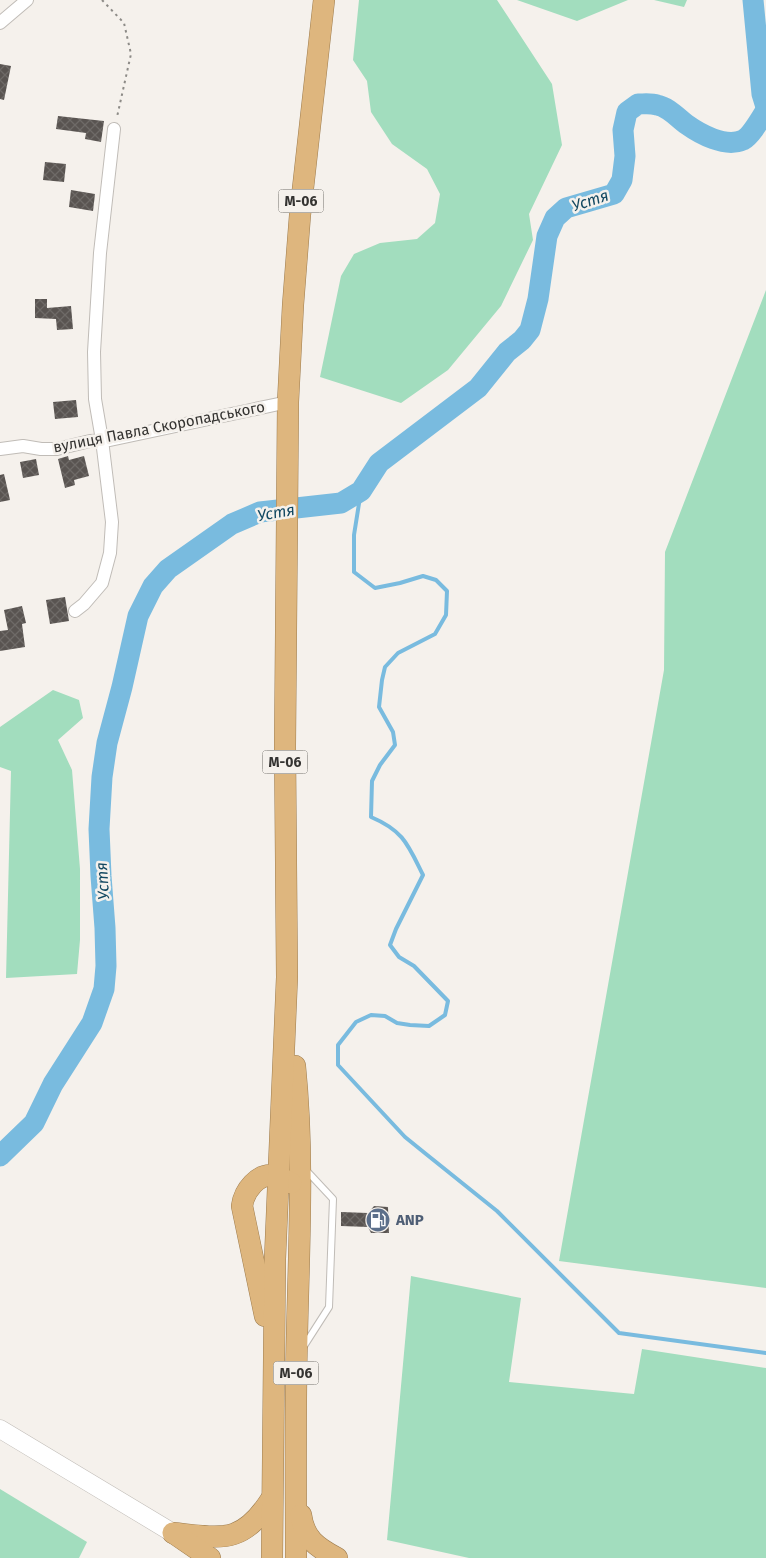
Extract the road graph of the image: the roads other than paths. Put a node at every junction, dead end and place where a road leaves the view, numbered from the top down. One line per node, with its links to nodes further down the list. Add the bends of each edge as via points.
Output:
1 (27, 0): 3 (street)
2 (324, 0): 5 (highway, М-06, via 300,215)
3 (0, 23)
4 (114, 129): 6 (street, via 100,253 94,352 95,399)
5 (288, 402): 6 (street, вулиця Павла Скоропадського); 9 (highway, М-06)
6 (102, 440): 7 (street, вулиця Павла Скоропадського, via 57,449 23,446); 8 (street, via 112,522 110,553 102,583)
7 (0, 449)
8 (75, 611)
9 (287, 977): 10 (highway, М-06); 11 (highway, М-06)
10 (300, 1163): 12 (highway, М-06); 14 (lane, via 333,1199 329,1307)
11 (279, 1177): 12 (highway); 13 (highway, М-06); 13 (highway, via 262,1177 247,1189 242,1206)
12 (300, 1188): 14 (highway, М-06)
13 (274, 1351): 17 (highway, М-06)
14 (296, 1357): 16 (highway, М-06)
15 (0, 1428): 18 (main road)
16 (296, 1480): 21 (highway, М-06); 22 (highway, via 302,1526 309,1539)
17 (272, 1498): 18 (highway, via 255,1522 234,1535); 20 (highway, М-06)
18 (173, 1533): 19 (highway)
19 (210, 1558)
20 (272, 1558)
21 (296, 1558)
22 (337, 1558)

